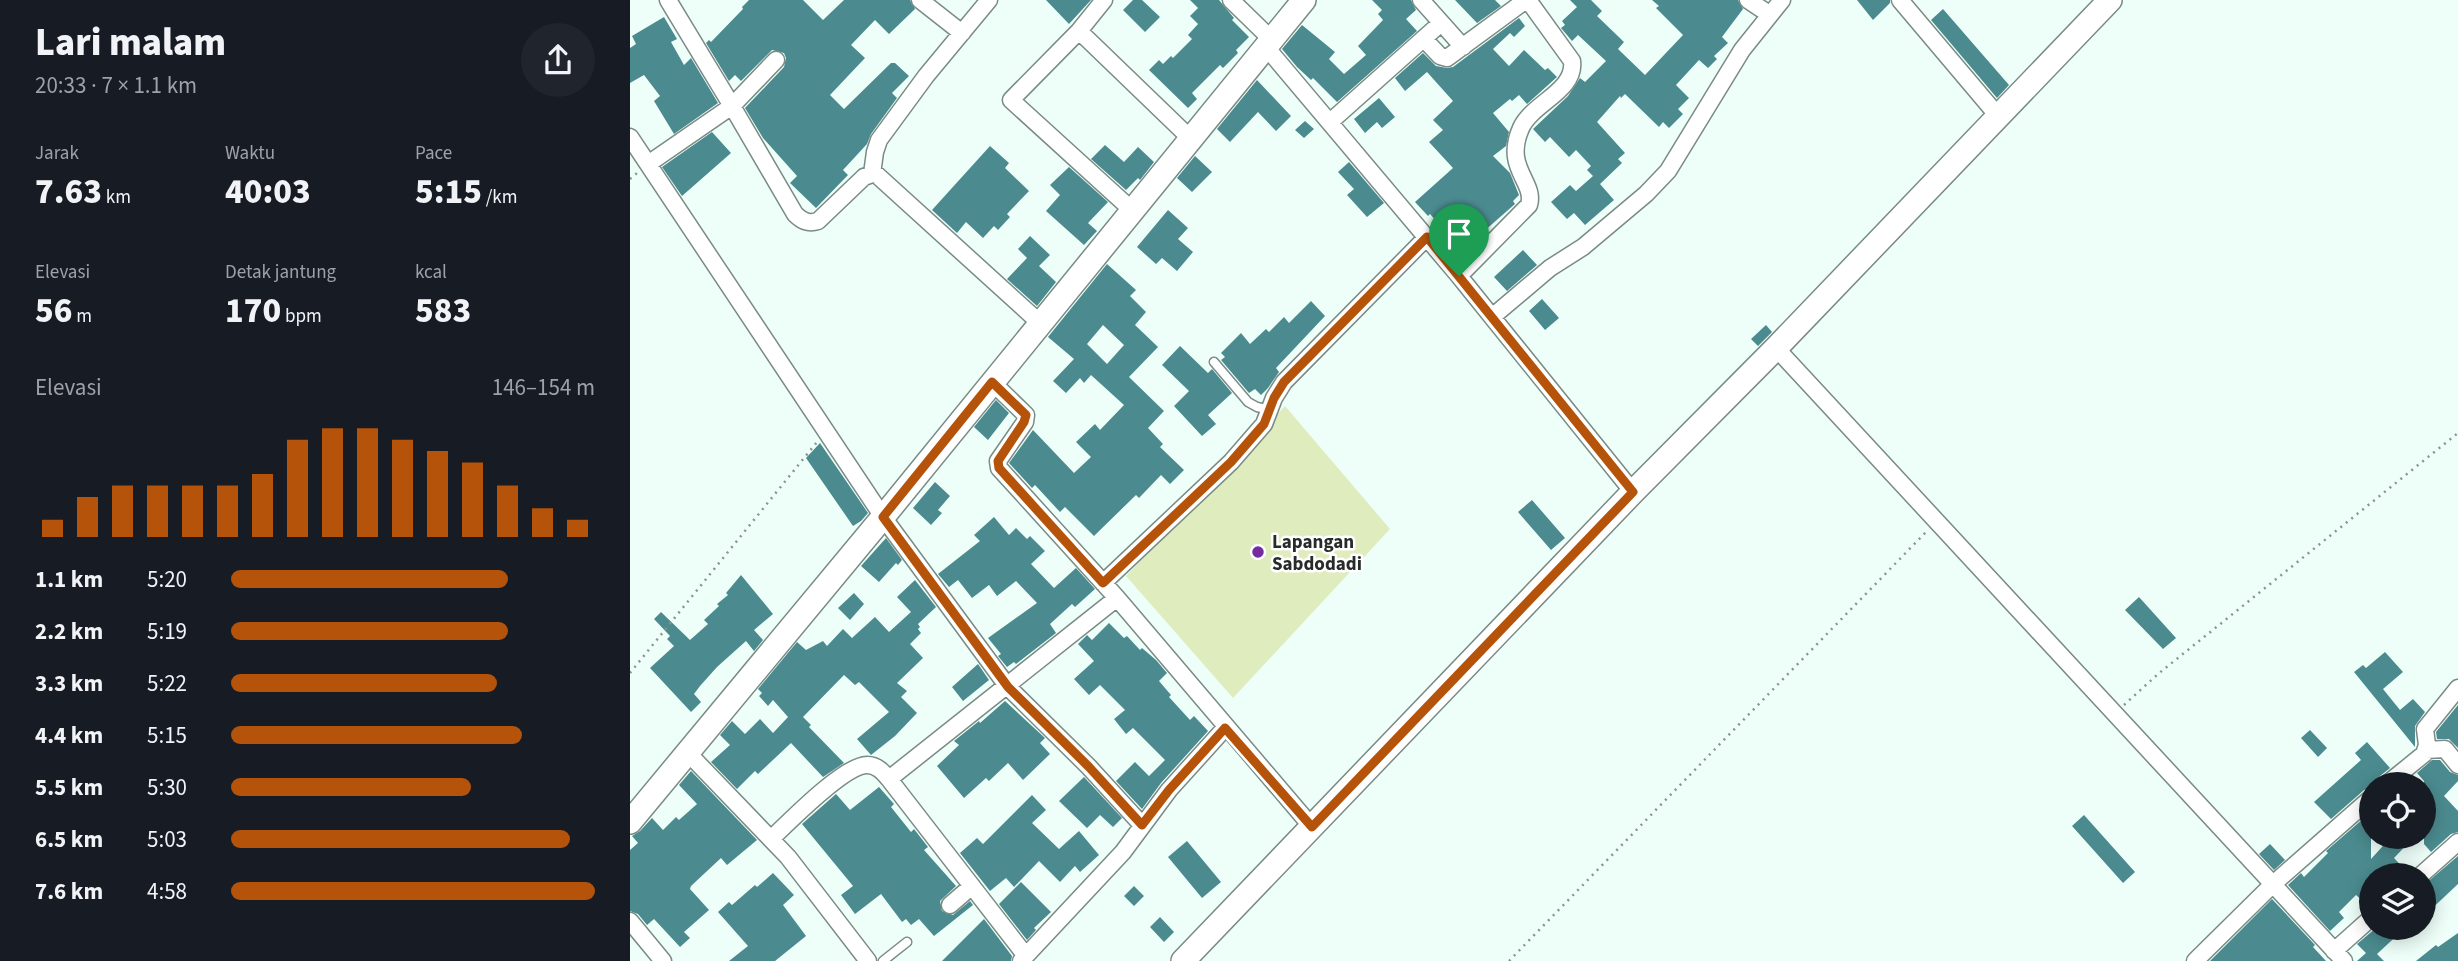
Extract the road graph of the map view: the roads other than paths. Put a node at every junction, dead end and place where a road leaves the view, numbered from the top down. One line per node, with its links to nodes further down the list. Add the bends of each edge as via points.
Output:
1 (668, 0): 21 (street)
2 (920, 0): 16 (street)
3 (989, 0): 16 (street)
4 (1104, 0): 15 (street)
5 (1231, 0): 18 (street)
6 (1304, 0): 18 (street)
7 (1421, 0): 14 (street)
8 (1527, 0): 19 (street); 30 (street, via 1572,61 1573,70 1567,82 1521,127 1514,158 1529,192 1529,205)
9 (1748, 0): 13 (street)
10 (1782, 0): 13 (street)
11 (1900, 0): 22 (street)
12 (2110, 0): 22 (street)
13 (1769, 13): 31 (street, via 1668,171 1583,247)
14 (1441, 23): 17 (street); 19 (street)
15 (1079, 31): 25 (street); 28 (street, via 1011,100)
16 (962, 33): 27 (street, via 879,140)
17 (1423, 38): 19 (street, via 1444,58); 23 (street)
18 (1269, 44): 23 (street); 25 (street)
19 (1463, 47)
20 (776, 60): 21 (street)
21 (732, 106): 26 (street); 27 (street, via 801,220 818,221)
22 (1998, 116): 33 (street)
23 (1330, 122): 29 (street)
24 (630, 137): 26 (street)
25 (1190, 138): 28 (street)
26 (648, 164): 38 (street)
27 (872, 174): 32 (street, via 881,177)
28 (1133, 211): 32 (street)
29 (1427, 237): 30 (street); 36 (street, via 1284,382)
30 (1459, 276): 31 (street)
31 (1492, 317): 37 (street)
32 (1040, 323): 35 (street)
33 (1776, 348): 37 (street); 56 (street)
34 (1214, 362): 36 (lane, via 1248,402)
35 (992, 382): 38 (street); 39 (street, via 1026,415 998,461 999,468)
36 (1271, 410): 39 (street, via 1231,462)
37 (1633, 492): 52 (street)
38 (883, 517): 41 (street); 45 (street)
39 (1103, 583): 40 (street)
40 (1117, 598): 41 (street); 43 (street)
41 (1008, 687): 48 (street); 51 (street)
42 (2458, 688): 44 (street, via 2425,729)
43 (1225, 728): 51 (street); 52 (street)
44 (2426, 750): 46 (street, via 2445,749); 47 (street)
45 (687, 752): 50 (street); 53 (street)
46 (2458, 765)
47 (2401, 772)
48 (889, 779): 53 (street, via 875,766 862,765 841,775); 57 (street)
49 (2359, 808): 56 (street)
50 (630, 822)
51 (1142, 825): 63 (street)
52 (1312, 827): 68 (street)
53 (771, 839): 66 (street)
54 (2458, 842): 55 (street)
55 (2434, 863)
56 (2272, 885): 62 (street); 64 (street)
57 (972, 886): 58 (street); 63 (street)
58 (950, 905)
59 (630, 921): 65 (street)
60 (2359, 932): 62 (street)
61 (907, 942): 67 (lane)
62 (2337, 957)
63 (1024, 958)
64 (2201, 959)
65 (663, 961)
66 (869, 961)
67 (883, 961)
68 (1183, 961)

